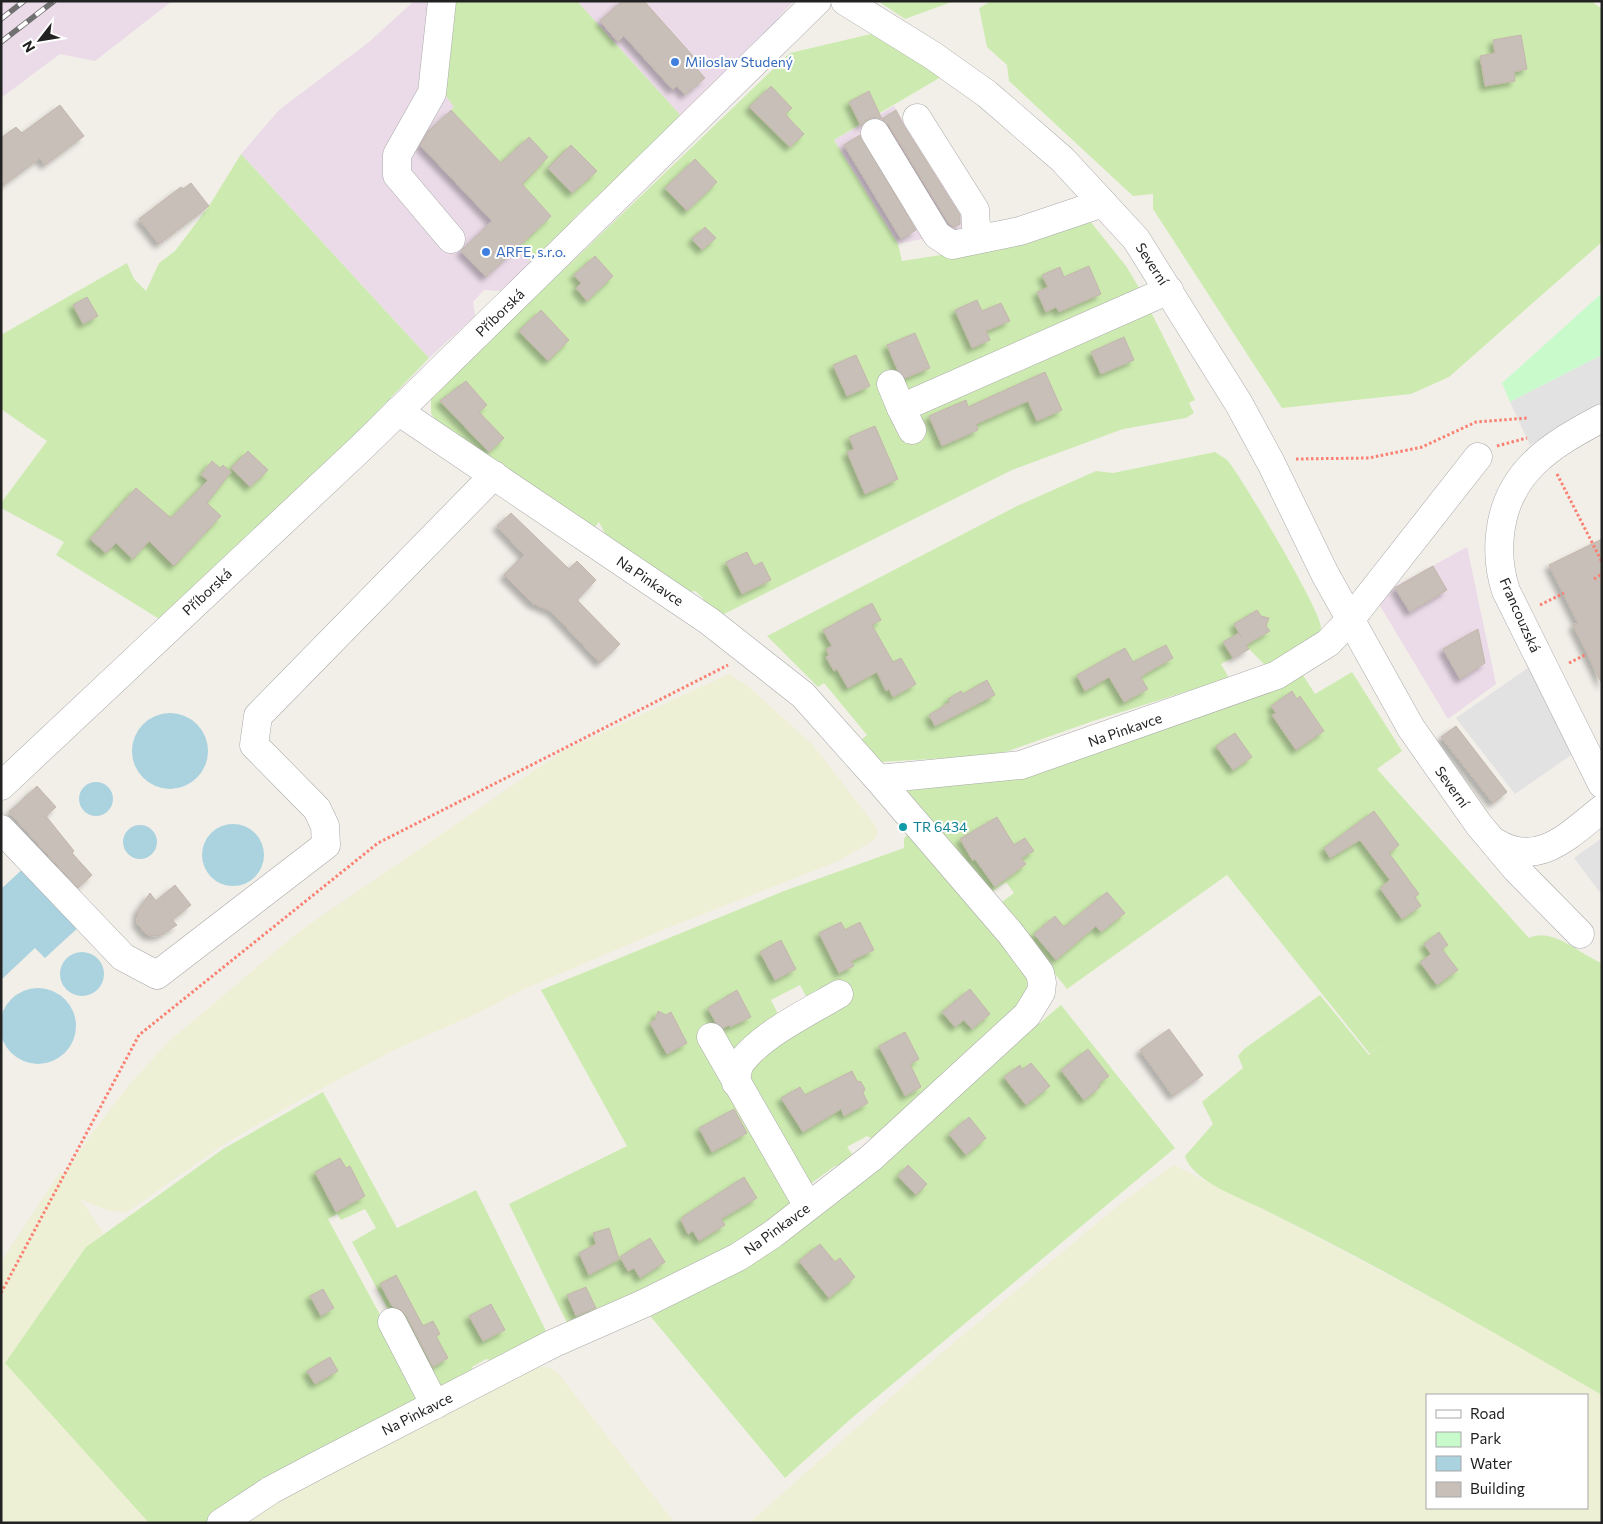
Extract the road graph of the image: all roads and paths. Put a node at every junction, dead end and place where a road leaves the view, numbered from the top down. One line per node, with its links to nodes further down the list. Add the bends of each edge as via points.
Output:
1 (442, 1): 8 (street, via 432,93 397,155 397,175)
2 (818, 1): 11 (street, Příborská)
3 (845, 1): 6 (street, Severní, via 987,94 1044,143)
4 (917, 118): 7 (street, via 976,210 976,226)
5 (875, 133): 7 (street, via 936,235 952,245)
6 (1103, 203): 7 (street, via 1020,231); 9 (street, Severní, via 1136,239)
7 (984, 238)
8 (451, 239)
9 (1169, 290): 10 (street); 16 (street, Severní, via 1238,404)
10 (901, 407)
11 (398, 412): 19 (street, Na Pinkavce); 33 (street, Příborská)
12 (1528, 418): 16 (path, via 1476,422 1422,448 1369,458)
13 (1602, 418): 32 (street, Francouzská, via 1552,448 1523,473 1506,506 1499,550 1506,591)
14 (1530, 437): 15 (path, via 1497,446)
15 (1478, 457): 27 (street)
16 (1281, 461): 27 (street, Severní)
17 (1564, 469): 18 (path)
18 (1556, 473): 20 (path); 21 (path)
19 (494, 475): 28 (street, Na Pinkavce); 35 (street, via 258,716 254,745 317,809 325,826 326,845 157,975 123,957)
20 (1552, 477)
21 (1600, 553): 22 (path)
22 (1602, 562)
23 (1602, 574): 24 (path)
24 (1594, 579)
25 (1564, 593): 26 (path)
26 (1540, 605)
27 (1350, 620): 31 (street, Na Pinkavce, via 1328,643 1277,675 1047,757 1021,765); 36 (street, Severní, via 1411,728 1479,825)
28 (747, 650): 31 (street, Na Pinkavce, via 803,696); 42 (path, via 378,843 140,1035)
29 (1587, 654): 30 (path)
30 (1568, 663)
31 (878, 779): 41 (street, Na Pinkavce, via 1011,934 1040,973 1041,992 1027,1015 908,1126)
32 (1602, 784)
33 (1, 786)
34 (1602, 809): 36 (street, via 1562,840 1540,851 1523,853 1507,850)
35 (1, 829)
36 (1495, 842): 37 (street, Severní, via 1516,869)
37 (1580, 934)
38 (839, 994): 40 (street, via 784,1026 751,1052 737,1069)
39 (711, 1037): 40 (street)
40 (736, 1083): 41 (street)
41 (808, 1206): 44 (street, Na Pinkavce, via 773,1234 723,1265 552,1344)
42 (1, 1293)
43 (392, 1322): 44 (street)
44 (435, 1404): 45 (street, Na Pinkavce, via 271,1490)
45 (221, 1523)

